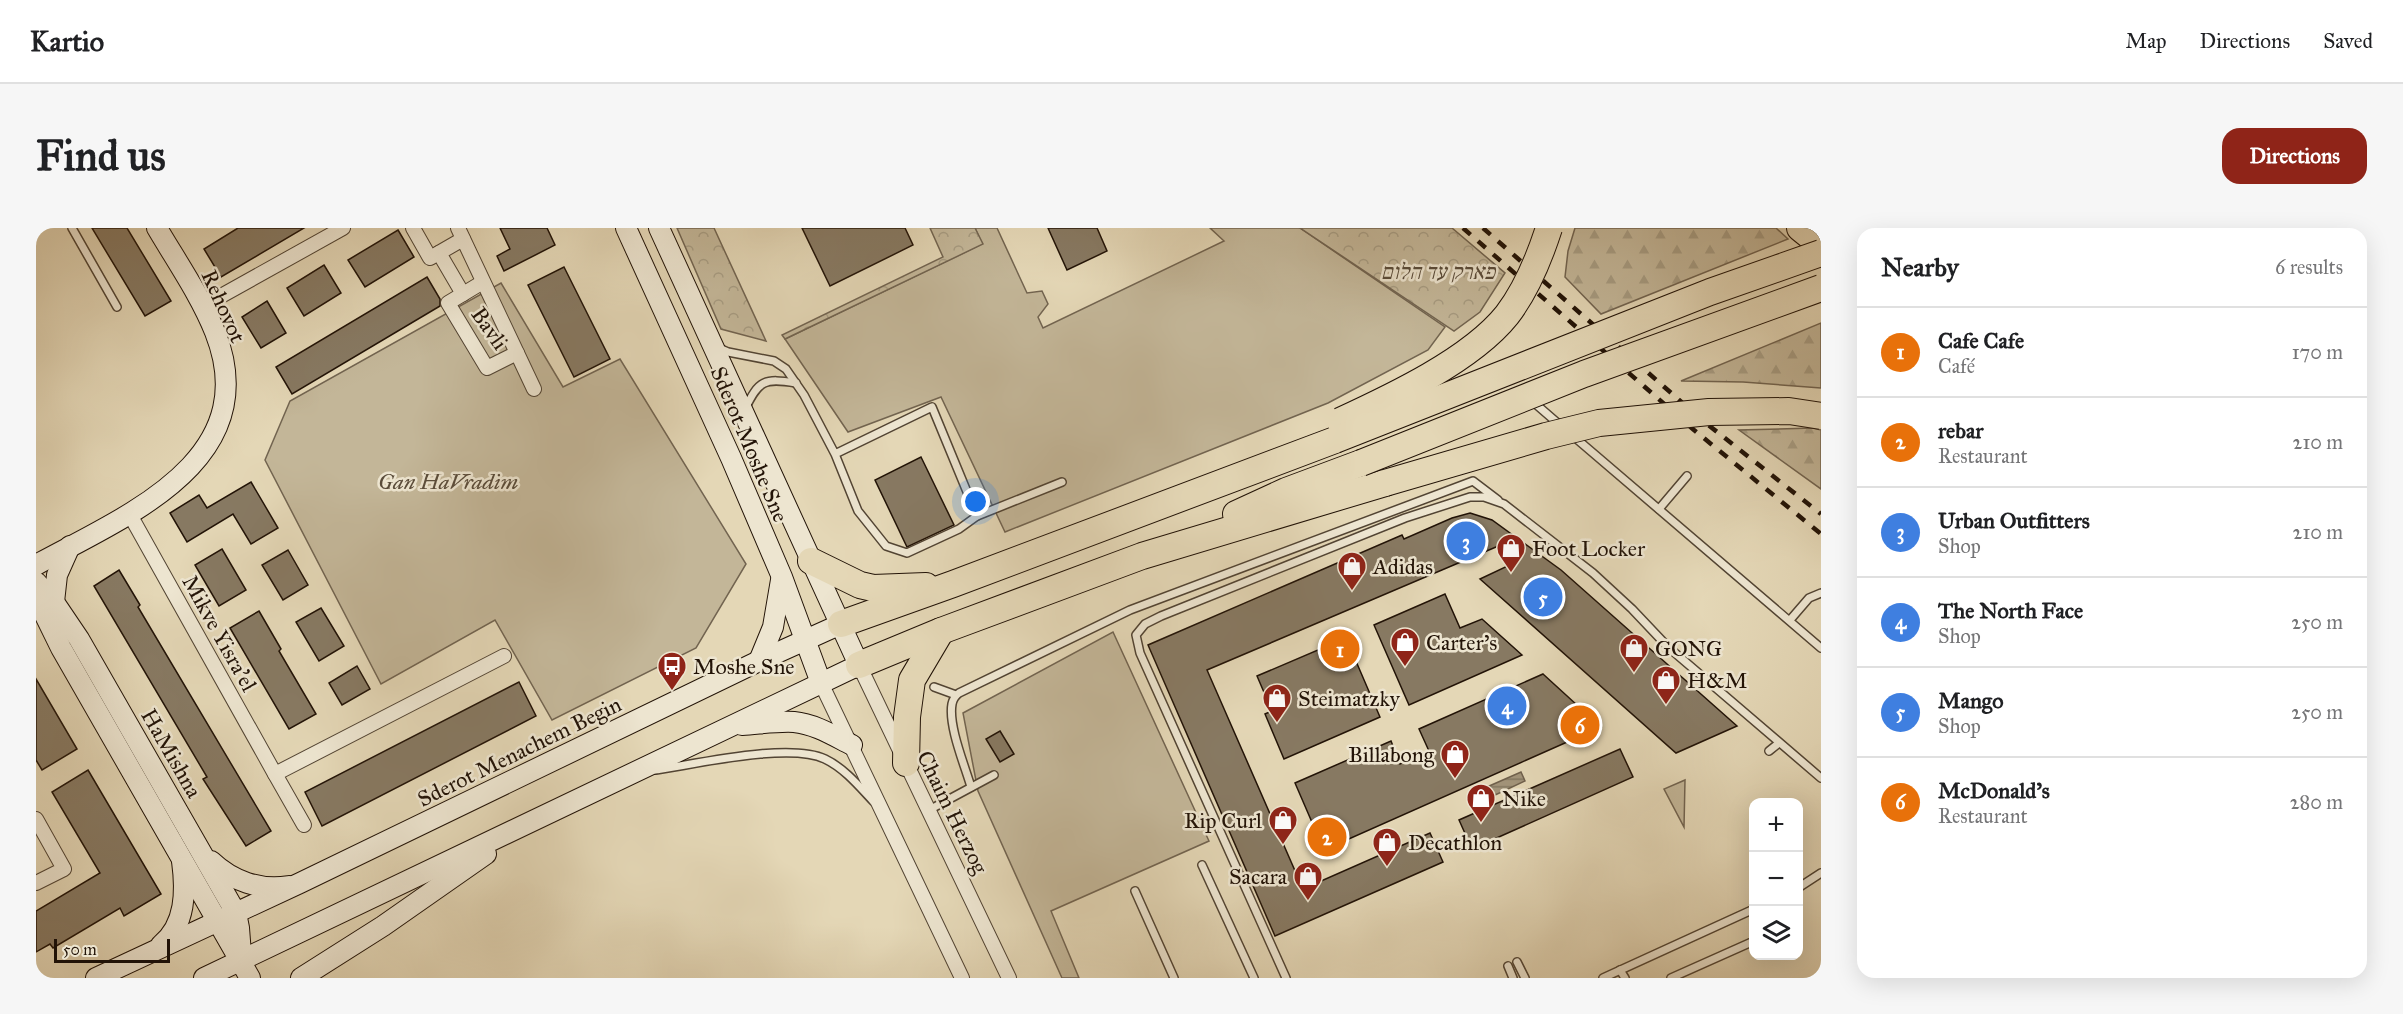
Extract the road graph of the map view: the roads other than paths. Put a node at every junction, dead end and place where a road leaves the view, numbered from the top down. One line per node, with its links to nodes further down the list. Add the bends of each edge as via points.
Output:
1 (158, 228): 16 (main road, Rehovot)
2 (344, 228): 16 (street)
3 (413, 228): 11 (street, Bavli, via 430,258)
4 (626, 228): 39 (main road, Sderot Moshe Sne)
5 (659, 228): 18 (main road, Sderot Moshe Sne)
6 (1550, 228): 27 (highway, bridge, via 1519,298 1482,341)
7 (1800, 228): 10 (highway)
8 (74, 229): 17 (lane)
9 (460, 233): 11 (street, Bavli); 13 (street, Bavli)
10 (1821, 244)
11 (439, 253): 15 (street, Bavli)
12 (1821, 253): 27 (highway, bridge)
13 (483, 282): 15 (street, Bavli); 20 (street, Bavli)
14 (1821, 288): 36 (highway, bridge, via 1584,374 1286,490)
15 (463, 294): 20 (street, Bavli, via 448,303 487,368)
16 (203, 306): 33 (main road, Rehovot, via 223,362 223,410 212,438 185,474)
17 (117, 307)
18 (709, 342): 22 (lane, via 728,352 774,362 786,369); 25 (main road, Sderot Moshe Sne)
19 (1538, 348): 21 (lane, via 1509,382)
20 (517, 353): 23 (street, Bavli)
21 (1496, 370)
22 (796, 383): 25 (lane, via 764,381 754,390); 28 (lane)
23 (534, 389)
24 (1518, 389): 32 (lane)
25 (743, 411): 37 (main road, Sderot Moshe Sne)
26 (1821, 416): 36 (highway, bridge, via 1789,411 1709,412 1599,423)
27 (1328, 435): 41 (highway, via 1149,510)
28 (836, 454): 34 (lane, via 858,511 886,546 907,553); 34 (lane, via 932,407)
29 (1687, 476): 32 (lane)
30 (1062, 482): 34 (lane)
31 (1504, 504): 54 (lane, via 1473,481 1130,610); 56 (lane, via 1593,573 1668,647); 94 (lane, via 1470,497 1405,518 1161,616 1145,624 1136,635 1140,653)
32 (1659, 509): 44 (lane)
33 (129, 513): 35 (main road, Rehovot); 61 (street, Mikve Yisra'el)
34 (977, 516)
35 (70, 546): 38 (main road, Rehovot); 43 (main road)
36 (1142, 556): 46 (highway)
37 (811, 561): 41 (highway, via 873,588); 45 (main road, Sderot Moshe Sne)
38 (36, 565)
39 (782, 577): 47 (main road, Sderot Moshe Sne); 50 (main road, via 773,627)
40 (36, 582): 43 (main road, HaMishna)
41 (953, 584): 45 (highway)
42 (1821, 593): 44 (lane, via 1809,598)
43 (43, 607): 70 (main road, HaMishna, via 79,639); 71 (main road, HaMishna)
44 (1790, 620): 48 (lane)
45 (841, 624): 47 (main road, Sderot Menachem Begin); 51 (main road, Sderot Moshe Sne)
46 (941, 631): 51 (highway); 59 (highway, via 912,680)
47 (804, 641): 50 (main road, Sderot Menachem Begin); 52 (main road, Sderot Moshe Sne)
48 (1821, 648)
49 (504, 656): 61 (street)
50 (759, 661): 75 (main road, Sderot Menachem Begin)
51 (859, 665): 52 (main road); 59 (street, Chaim Herzog)
52 (821, 682): 55 (main road); 57 (street)
53 (934, 687): 54 (lane)
54 (956, 695): 64 (lane, via 951,709 954,728)
55 (730, 726): 57 (main road, via 792,722); 60 (main road)
56 (1779, 743): 58 (lane); 63 (lane)
57 (852, 745): 65 (street)
58 (1769, 751)
59 (906, 764): 66 (street, Chaim Herzog)
60 (633, 773): 65 (lane, via 797,752 825,759 837,767); 68 (main road)
61 (274, 774): 69 (street, Mikve Yisra'el)
62 (994, 775): 64 (lane)
63 (1821, 778)
64 (971, 788): 66 (lane)
65 (882, 810): 90 (street)
66 (929, 810): 91 (street, Chaim Herzog)
67 (36, 819): 74 (street, via 64,868)
68 (527, 824): 82 (main road); 89 (main road)
69 (304, 825)
70 (201, 851): 75 (main road, via 241,882 270,887); 79 (main road, HaMishna)
71 (181, 856): 79 (main road, HaMishna); 81 (main road, via 184,892 178,922 174,932)
72 (1202, 865): 93 (lane)
73 (1821, 873): 76 (lane)
74 (36, 883)
75 (300, 884): 79 (main road, Sderot Menachem Begin)
76 (1803, 885)
77 (1135, 891): 92 (lane)
78 (1749, 911): 85 (lane)
79 (227, 917): 81 (main road, Sderot Menachem Begin); 82 (main road, HaMishna, via 241,944)
80 (1749, 943): 99 (lane)
81 (155, 950): 86 (main road, Sderot Menachem Begin)
82 (241, 960): 87 (main road); 88 (main road)
83 (1517, 962): 96 (lane)
84 (1508, 966): 95 (lane)
85 (1620, 970): 97 (lane); 98 (lane)
86 (96, 978)
87 (204, 978)
88 (250, 978)
89 (301, 978)
90 (962, 978)
91 (1009, 978)
92 (1174, 978)
93 (1254, 978)
94 (1286, 978)
95 (1513, 978)
96 (1525, 978)
97 (1602, 978)
98 (1625, 978)
99 (1671, 978)

